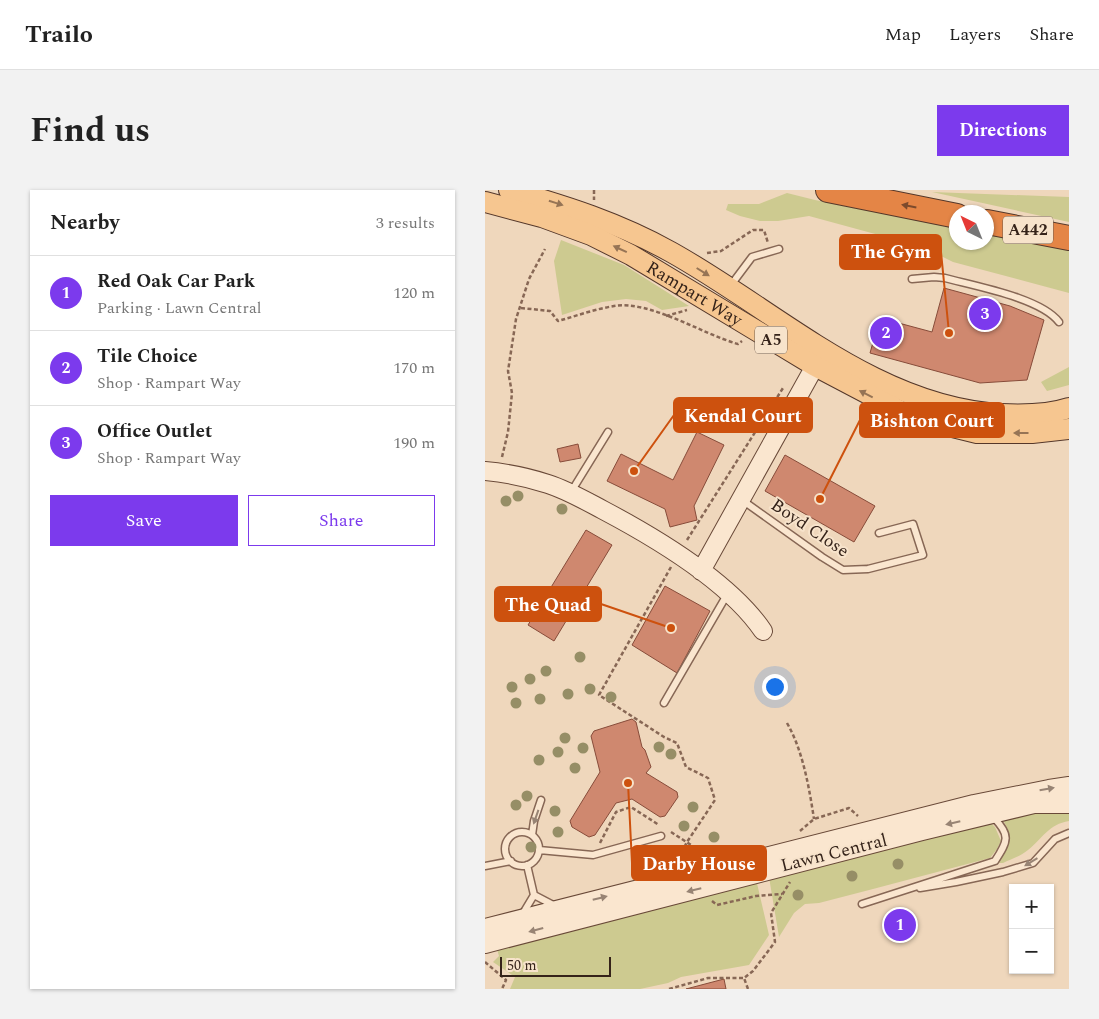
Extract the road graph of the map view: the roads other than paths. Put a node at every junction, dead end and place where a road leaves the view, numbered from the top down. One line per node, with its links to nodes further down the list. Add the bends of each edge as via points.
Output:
1 (509, 190): 9 (main road, Rampart Way / A5, one-way to 9, via 632,231)
2 (828, 190): 4 (highway, one-way to 2)
3 (485, 202): 11 (main road, Rampart Way / A5, one-way to 3, via 631,254 542,217)
4 (949, 214)
5 (994, 223): 6 (highway, A442)
6 (1069, 238)
7 (779, 249): 9 (lane, via 752,257)
8 (912, 280): 10 (lane, via 945,278 1029,302 1053,314)
9 (729, 288): 12 (main road, Rampart Way / A5, via 823,350 917,396 975,413 1021,415)
10 (1059, 322)
11 (815, 366): 13 (main road, Rampart Way / A5, one-way to 11, via 977,433 911,417); 17 (street)
12 (1069, 408)
13 (1069, 429)
14 (608, 432): 16 (lane)
15 (485, 472): 16 (street, via 513,474)
16 (570, 493): 19 (street, via 663,544)
17 (741, 500): 18 (lane, Boyd Close, via 843,570 868,569 923,555 913,524); 19 (street)
18 (879, 532)
19 (701, 571): 20 (street)
20 (728, 592): 21 (street); 22 (lane)
21 (763, 631)
22 (664, 703)
23 (1069, 786): 37 (street, Lawn Central, one-way to 23, via 955,809)
24 (541, 800): 28 (lane, one-way to 28)
25 (1069, 804): 26 (street, Lawn Central, via 1034,804)
26 (990, 815): 34 (lane, via 1005,835 1005,846 995,861); 40 (street, Lawn Central, one-way to 40)
27 (1069, 833): 34 (lane, one-way to 34, via 1055,839 1033,863 956,882)
28 (532, 835): 30 (lane); 31 (lane, via 516,833 509,838 505,846)
29 (661, 836): 30 (lane, via 593,855)
30 (539, 850): 32 (lane, via 537,857)
31 (511, 861): 32 (lane); 33 (lane)
32 (527, 865): 35 (lane)
33 (485, 866)
34 (905, 890): 36 (lane)
35 (534, 895): 37 (lane); 38 (lane)
36 (862, 904)
37 (560, 908): 38 (street, Lawn Central)
38 (519, 919): 39 (street, Lawn Central)
39 (485, 928)
40 (485, 944)

